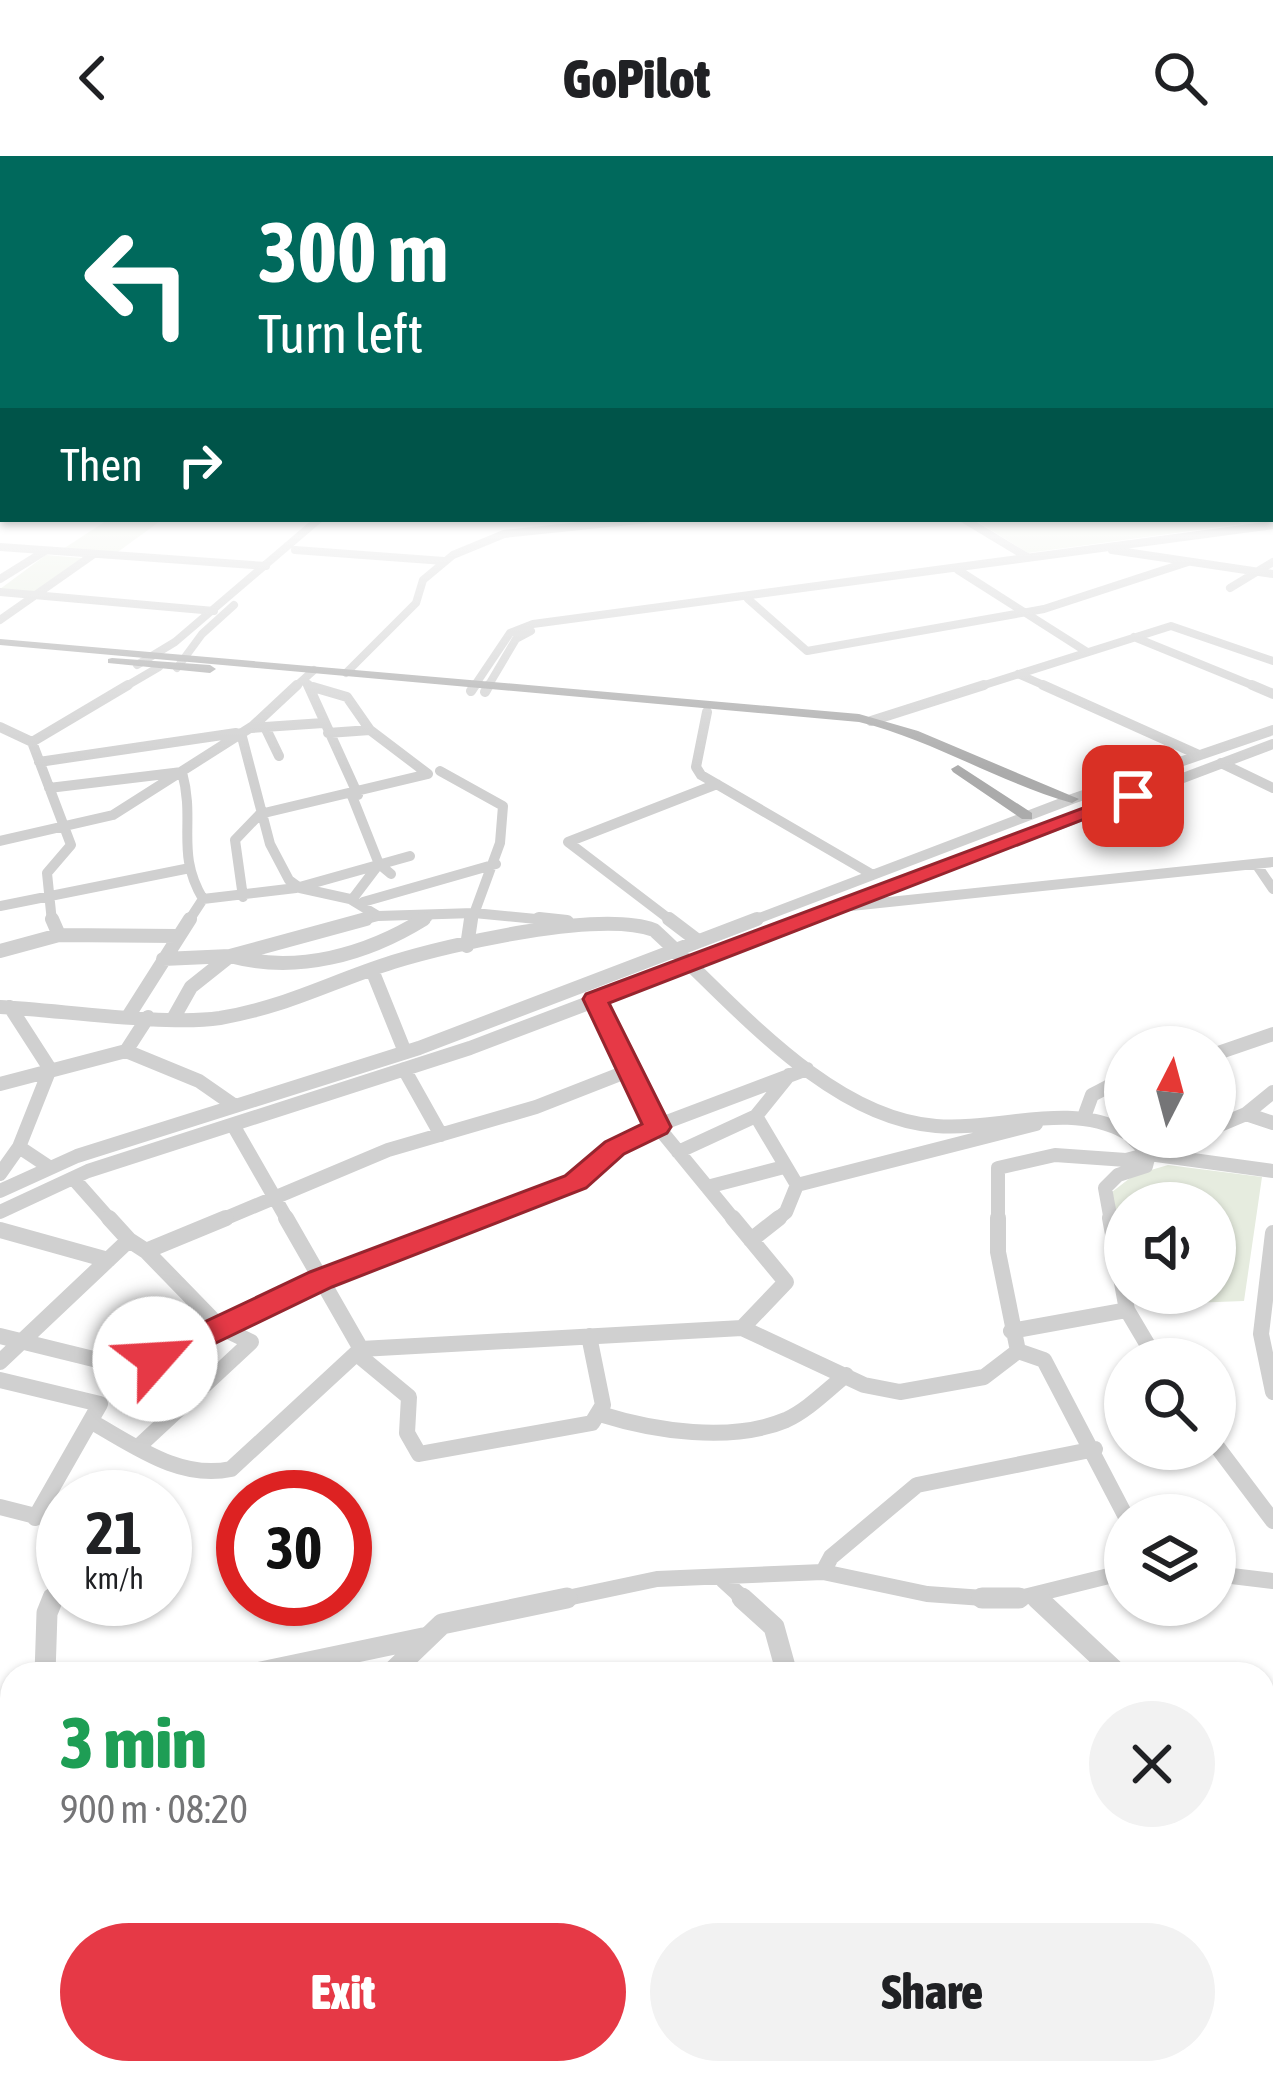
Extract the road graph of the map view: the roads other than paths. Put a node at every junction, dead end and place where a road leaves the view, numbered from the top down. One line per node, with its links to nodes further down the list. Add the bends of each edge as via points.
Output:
1 (9, 593): 10 (street)
2 (41, 593): 10 (street)
3 (234, 593): 12 (street)
4 (247, 593): 18 (street)
5 (418, 593): 22 (street)
6 (762, 593): 25 (street, via 509,632)
7 (793, 593): 11 (street)
8 (995, 593): 13 (street)
9 (1091, 593): 13 (street)
10 (37, 596): 12 (street); 14 (street)
11 (748, 599): 13 (street, via 807,651); 25 (street, via 531,631)
12 (214, 610): 19 (street)
13 (1028, 613): 17 (street)
14 (0, 620)
15 (1134, 637): 17 (street); 20 (street, via 1183,626); 26 (street)
16 (0, 645): 19 (main road); 19 (main road, via 136,665)
17 (1087, 652): 23 (street)
18 (187, 655): 19 (main road); 21 (street); 24 (main road)
19 (158, 660): 21 (main road); 35 (street)
20 (1273, 661)
21 (178, 668): 24 (main road)
22 (346, 673): 24 (main road); 25 (main road)
23 (1018, 674): 28 (street); 37 (street)
24 (309, 679): 25 (main road); 31 (street); 32 (street, via 347,698); 34 (street)
25 (480, 689): 27 (main road); 28 (main road)
26 (1273, 694)
27 (707, 712): 43 (street, via 696,767); 50 (main road, via 875,732 975,777)
28 (871, 721): 47 (main road)
29 (0, 727): 35 (street)
30 (265, 727): 31 (street); 34 (street); 38 (street)
31 (326, 728): 32 (street); 46 (street)
32 (370, 730): 46 (street, via 428,774)
33 (1273, 730): 37 (street)
34 (246, 731): 39 (street); 42 (street); 49 (street)
35 (32, 742): 39 (street)
36 (1273, 745): 40 (street)
37 (1200, 755): 47 (street)
38 (280, 756)
39 (39, 762): 44 (street)
40 (1221, 763): 45 (street); 48 (street)
41 (440, 771): 56 (street, via 503,806)
42 (182, 772): 44 (street); 51 (street, via 112,814); 59 (street, via 190,802)
43 (717, 784): 61 (street); 76 (street, via 568,842)
44 (49, 788): 51 (street)
45 (1273, 788)
46 (355, 795): 49 (street); 57 (street)
47 (1072, 799): 48 (street); 50 (street)
48 (1094, 812): 52 (street)
49 (260, 814): 62 (street); 65 (street, via 235,840 244,858)
50 (1028, 816): 52 (street); 61 (street)
51 (68, 825): 53 (street); 64 (street, via 71,845 46,873)
52 (1056, 828): 69 (street)
53 (0, 841)
54 (410, 856): 57 (street)
55 (1273, 862): 58 (street)
56 (497, 863): 67 (street); 70 (street)
57 (380, 864): 60 (street); 62 (street); 67 (street)
58 (1256, 864): 63 (street); 69 (street)
59 (185, 869): 64 (street); 66 (street)
60 (391, 874)
61 (873, 875): 76 (street)
62 (296, 888): 65 (street); 67 (street)
63 (1273, 889)
64 (50, 896): 68 (street); 74 (street)
65 (242, 897): 66 (street)
66 (203, 899): 75 (street)
67 (358, 899): 72 (street)
68 (0, 906)
69 (840, 906): 82 (street)
70 (474, 913): 71 (street); 73 (street); 77 (street)
71 (431, 914): 72 (street); 80 (street, via 409,930 333,956 276,963)
72 (377, 916): 80 (street)
73 (584, 924): 77 (street); 78 (street, via 635,923)
74 (59, 935): 75 (street); 79 (street)
75 (177, 936): 81 (street)
76 (698, 941): 78 (street)
77 (467, 946): 83 (street)
78 (675, 950): 82 (street); 92 (street)
79 (0, 951)
80 (230, 956): 81 (street); 88 (street, via 191,987)
81 (163, 959): 86 (street)
82 (692, 962): 84 (street); 94 (street)
83 (372, 970): 88 (street, via 294,1003); 92 (street)
84 (595, 999): 95 (street); 96 (street)
85 (5, 1007): 86 (street); 93 (street)
86 (129, 1015): 87 (street)
87 (148, 1017): 88 (street); 91 (street)
88 (173, 1018)
89 (1273, 1034): 90 (street)
90 (1236, 1047)
91 (126, 1051): 93 (street); 101 (street, via 199,1081)
92 (405, 1052): 101 (street)
93 (50, 1069): 98 (street); 112 (street)
94 (807, 1069): 97 (street); 106 (street, via 886,1118 963,1126)
95 (404, 1070): 109 (street); 111 (street)
96 (628, 1071): 110 (street); 111 (street)
97 (789, 1075): 103 (street); 110 (street)
98 (0, 1084)
99 (1104, 1088): 104 (street, via 1092,1094)
100 (1273, 1092): 102 (street)
101 (235, 1106): 117 (street)
102 (1246, 1114): 105 (street); 108 (street)
103 (757, 1116): 113 (street); 118 (street)
104 (1084, 1117): 106 (street); 107 (street)
105 (1236, 1118)
106 (1037, 1119): 123 (street, via 1021,1131)
107 (1104, 1119)
108 (1273, 1123)
109 (232, 1125): 121 (street); 126 (street)
110 (658, 1127): 113 (street); 134 (street, via 614,1148 575,1182)
111 (440, 1135): 126 (street)
112 (19, 1147): 117 (street); 120 (street)
113 (678, 1152): 124 (street)
114 (1134, 1158): 138 (street, via 1055,1155 998,1168 998,1252)
115 (1148, 1158): 122 (street)
116 (1178, 1158): 119 (street)
117 (49, 1167): 125 (street)
118 (784, 1167): 123 (street); 124 (street)
119 (1273, 1171)
120 (0, 1174)
121 (73, 1178): 127 (street); 130 (street)
122 (1111, 1182)
123 (797, 1185): 131 (street, via 786,1212)
124 (707, 1187): 131 (street)
125 (0, 1191)
126 (274, 1198): 132 (street); 134 (street)
127 (0, 1212)
128 (0, 1229): 133 (street)
129 (1273, 1233): 147 (street, via 1262,1300 1262,1366)
130 (129, 1240): 132 (street); 133 (street)
131 (751, 1240): 137 (street, via 786,1282)
132 (146, 1251): 136 (street)
133 (108, 1260): 141 (street)
134 (321, 1280): 136 (street); 143 (street)
135 (1105, 1314): 138 (street)
136 (220, 1327): 141 (street, via 130,1368); 150 (street, via 250,1342)
137 (742, 1328): 140 (street); 145 (street)
138 (1011, 1331): 142 (street)
139 (0, 1336): 141 (street)
140 (589, 1336): 143 (street); 148 (street)
141 (21, 1342): 144 (street)
142 (1018, 1351): 145 (street, via 984,1377 931,1391 879,1390); 151 (street, via 1043,1360)
143 (359, 1352): 148 (street, via 409,1397 407,1433 419,1454 562,1432); 150 (street, via 231,1469 200,1472)
144 (0, 1362)
145 (846, 1375): 148 (street, via 793,1416 764,1426 652,1427)
146 (0, 1380): 149 (street, via 97,1399)
147 (1273, 1392)
148 (600, 1414)
149 (92, 1422): 150 (street); 155 (street)
150 (138, 1447)
151 (1095, 1449): 153 (street); 157 (street, via 917,1485)
152 (1235, 1470): 156 (street)
153 (1115, 1494)
154 (0, 1507): 155 (street)
155 (35, 1518)
156 (1273, 1521)
157 (823, 1572): 160 (street); 162 (street, via 975,1600)
158 (1104, 1575): 162 (street)
159 (1236, 1578): 161 (street)
160 (723, 1580): 164 (street, via 614,1586 460,1618); 168 (street, via 773,1627)
161 (1269, 1584)
162 (1036, 1597): 169 (street)
163 (47, 1626): 165 (street)
164 (427, 1638): 166 (street); 167 (street)
165 (45, 1662)
166 (310, 1662)
167 (402, 1662)
168 (784, 1662)
169 (1105, 1662)

